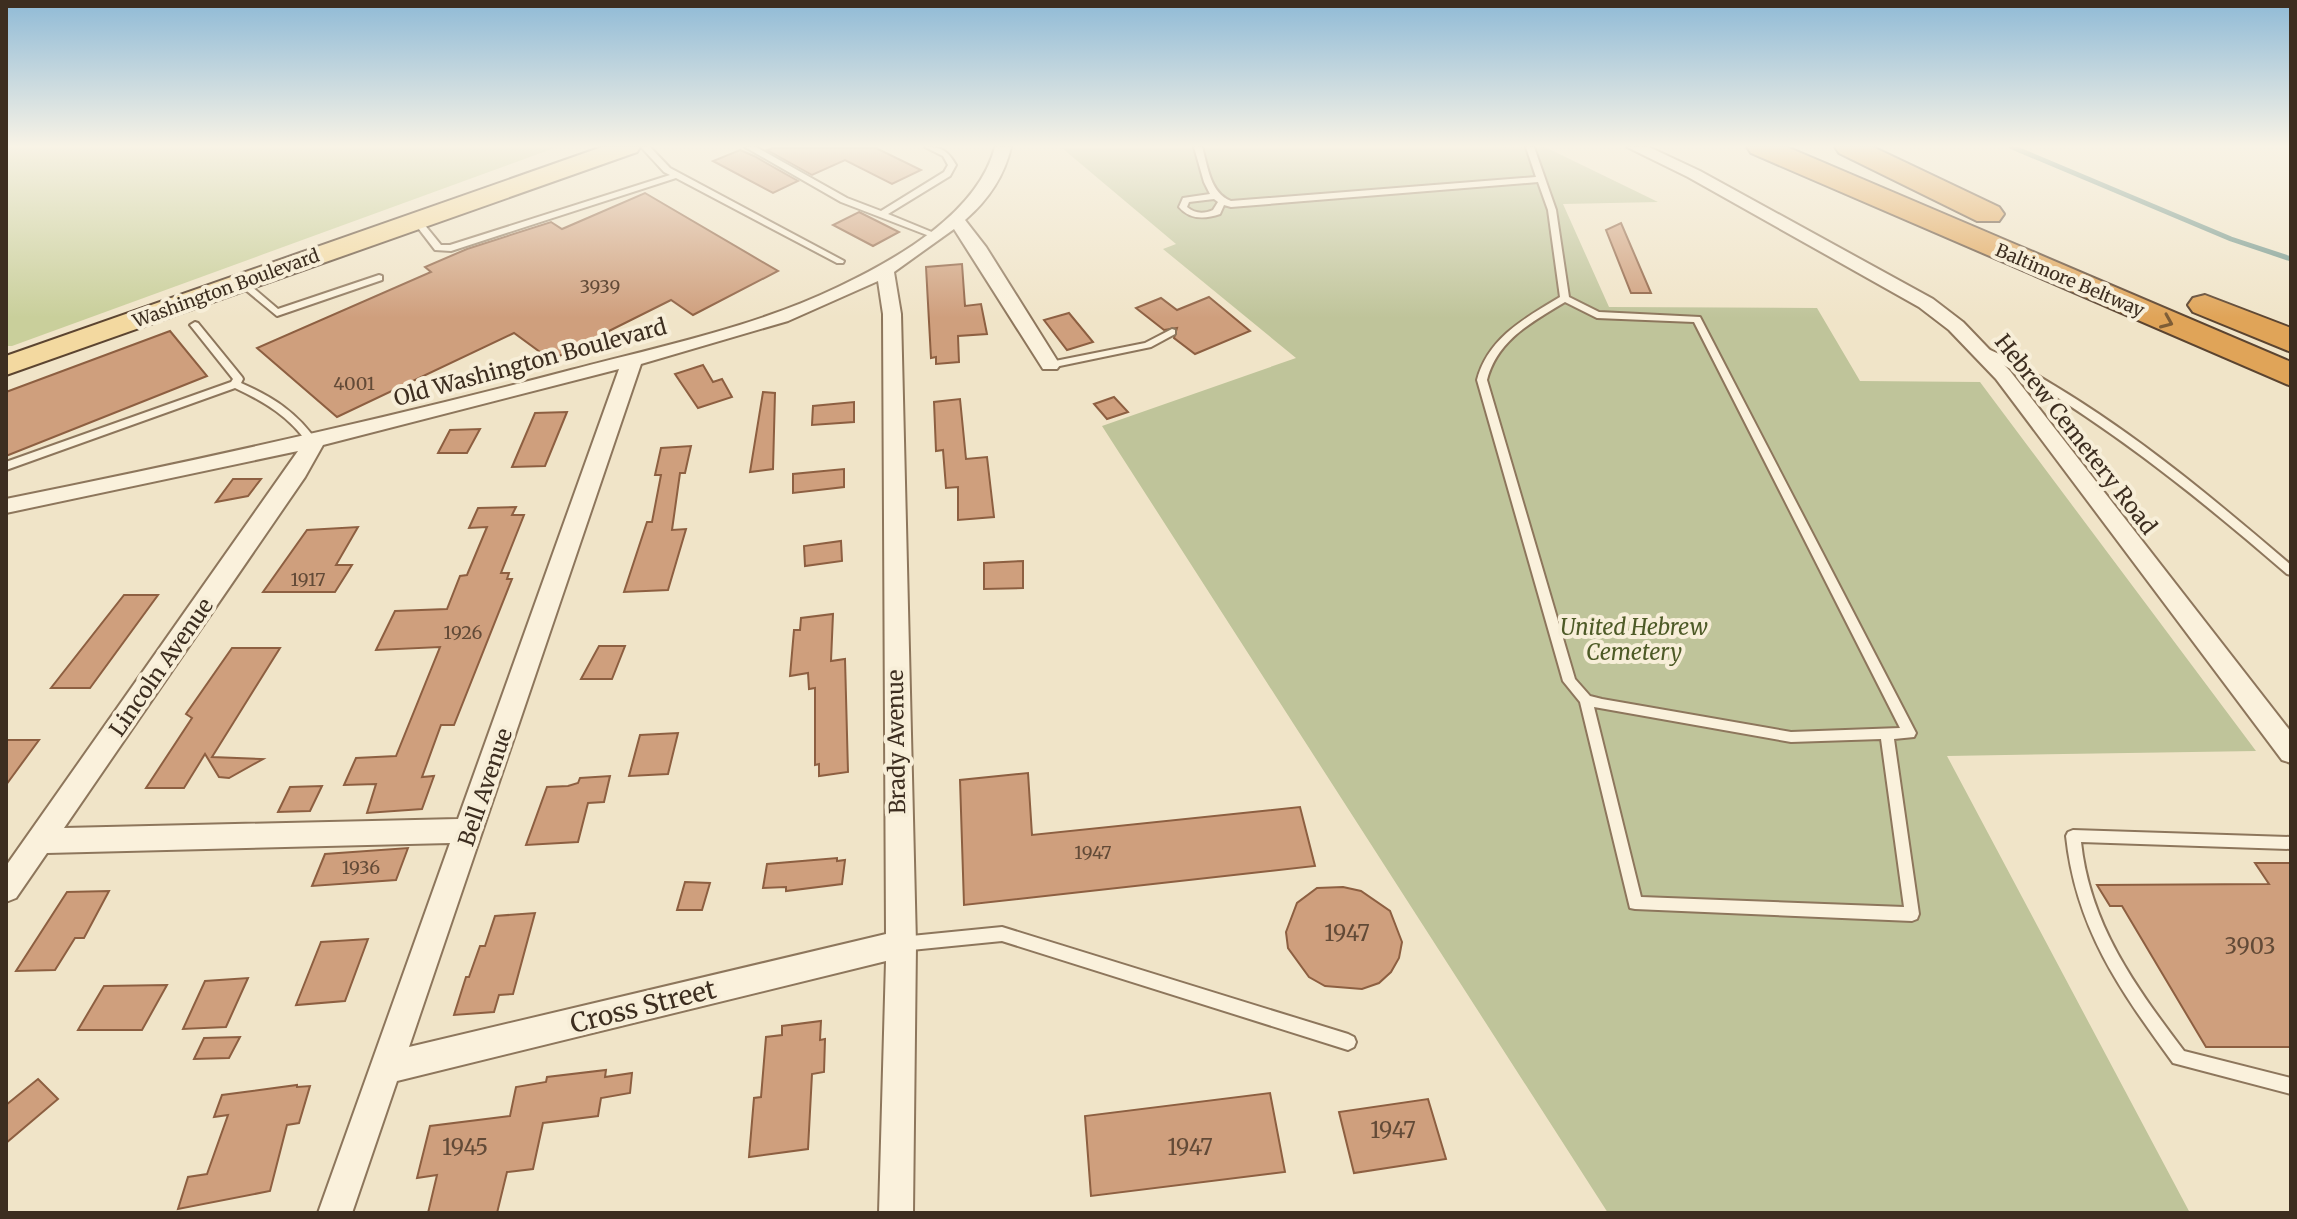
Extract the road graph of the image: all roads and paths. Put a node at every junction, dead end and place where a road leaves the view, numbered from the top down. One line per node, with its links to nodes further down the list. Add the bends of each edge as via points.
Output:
1 (463, 204): 14 (main road, Washington Boulevard)
2 (588, 204): 14 (lane, via 451,248 438,248)
3 (732, 204): 17 (lane)
4 (855, 204): 12 (lane)
5 (898, 204): 12 (lane)
6 (970, 204): 13 (street, Old Washington Boulevard)
7 (1550, 204): 21 (lane)
8 (1749, 204): 25 (street, Hebrew Cemetery Road, via 1886,278 1946,318)
9 (1893, 204): 29 (highway, Baltimore Beltway, one-way to 29)
10 (1958, 204): 15 (highway, Baltimore Beltway)
11 (1967, 204): 15 (highway)
12 (882, 214): 16 (lane)
13 (954, 218): 16 (street, Old Washington Boulevard); 27 (street)
14 (416, 220): 20 (main road, Washington Boulevard)
15 (2030, 234): 24 (highway, Baltimore Beltway)
16 (935, 235): 18 (street, Old Washington Boulevard)
17 (840, 261)
18 (885, 271): 26 (street, Old Washington Boulevard, via 794,311); 42 (street, Brady Avenue, via 892,314)
19 (379, 278): 20 (lane, via 277,313)
20 (241, 282): 28 (main road, Washington Boulevard)
21 (1565, 298): 35 (lane, via 1513,332 1489,359 1482,380 1569,681); 36 (lane, via 1597,315 1697,319 1909,733)
22 (195, 325): 30 (lane, via 238,379)
23 (1172, 332): 27 (lane, via 1148,345)
24 (2291, 341)
25 (1979, 348): 34 (lane, via 2039,379 2189,483); 37 (street, Hebrew Cemetery Road)
26 (632, 360): 31 (street, Old Washington Boulevard); 38 (street, Bell Avenue)
27 (1050, 365)
28 (6, 366)
29 (2291, 375)
30 (235, 384): 31 (lane, via 281,405); 32 (lane)
31 (308, 434): 33 (street, Old Washington Boulevard); 39 (street, Lincoln Avenue, via 297,472)
32 (6, 466)
33 (6, 506)
34 (2291, 571)
35 (1586, 700): 36 (lane, via 1791,737); 36 (lane, via 1635,903 1912,914)
36 (1887, 734)
37 (2291, 752)
38 (470, 831): 39 (street); 44 (street, Bell Avenue)
39 (41, 841): 41 (street, Lincoln Avenue)
40 (2291, 843): 45 (lane, via 2073,836 2074,861 2094,926 2179,1058)
41 (6, 889)
42 (901, 944): 43 (lane, via 1002,934); 44 (street, Cross Street); 47 (street, Brady Avenue)
43 (1348, 1042)
44 (385, 1068): 46 (street, Bell Avenue)
45 (2291, 1086)
46 (335, 1213)
47 (896, 1213)

